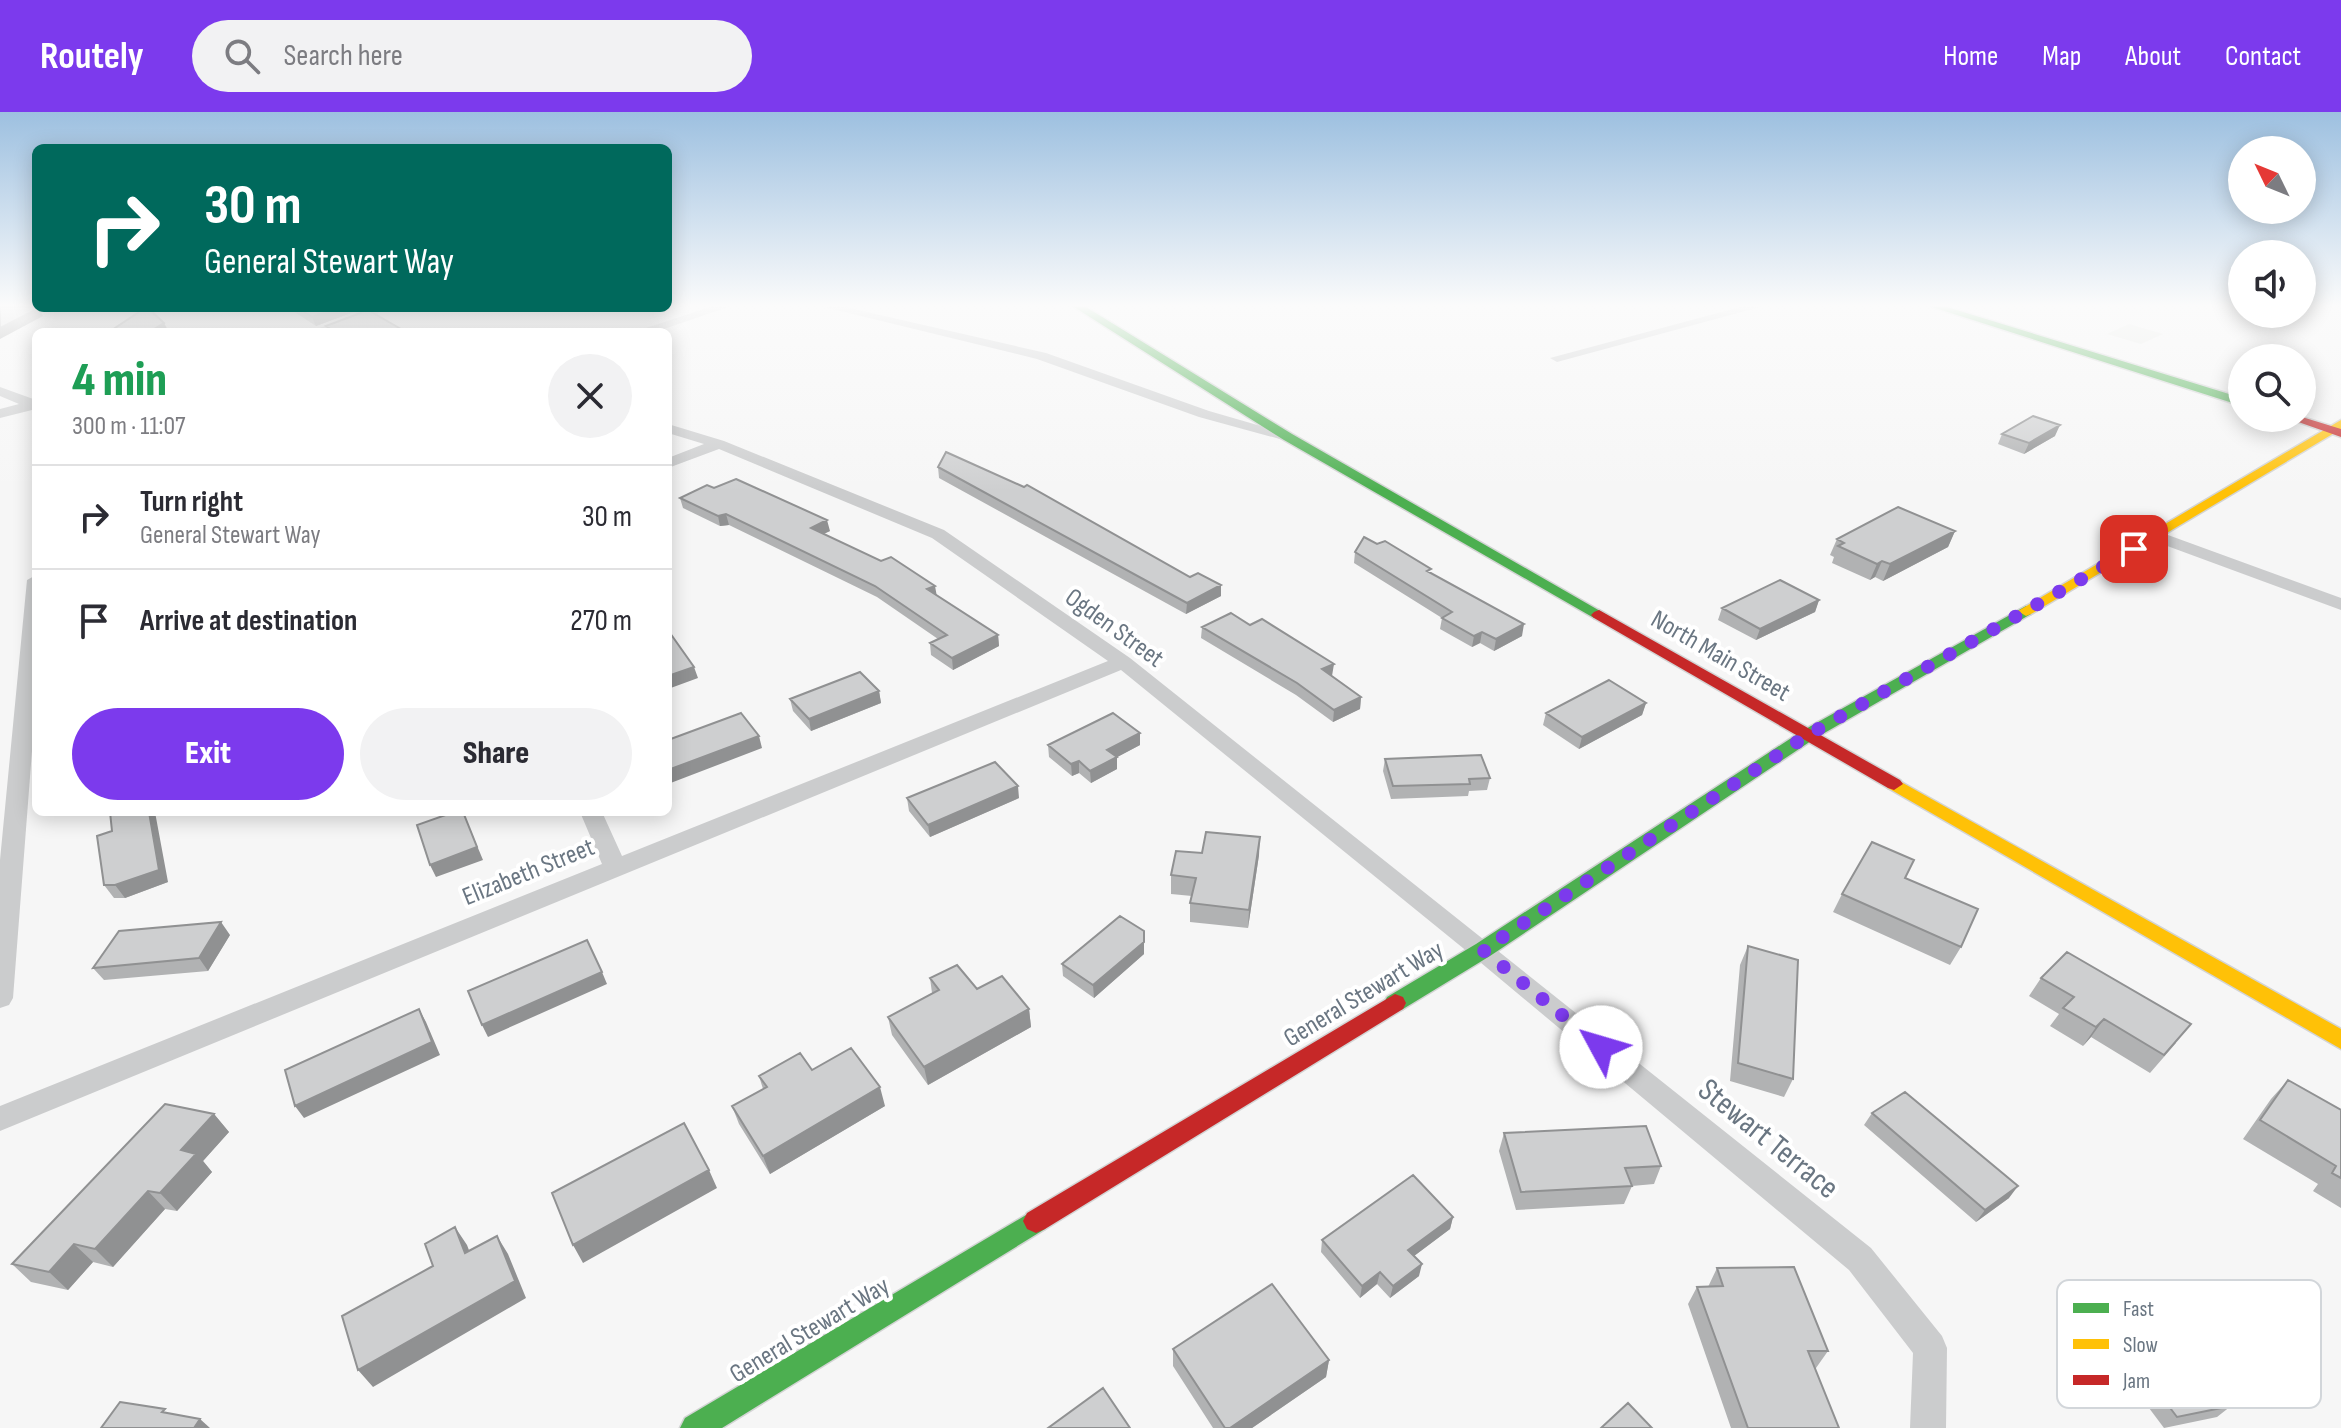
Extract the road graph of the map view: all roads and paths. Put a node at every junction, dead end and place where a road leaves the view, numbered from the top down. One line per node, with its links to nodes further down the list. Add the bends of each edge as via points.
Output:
1 (1076, 368): 12 (street)
2 (1178, 368): 12 (street, North Main Street)
3 (2134, 368): 5 (street)
4 (0, 391): 6 (street)
5 (2228, 398)
6 (32, 403)
7 (32, 405): 8 (street)
8 (0, 414)
9 (2316, 424): 11 (street)
10 (672, 429): 13 (street, Ogden Street)
11 (2338, 429): 15 (street, General Stewart Way)
12 (1288, 437): 19 (street, North Main Street)
13 (719, 444): 14 (street); 18 (street, Ogden Street, via 938,534)
14 (672, 462)
15 (2157, 536): 16 (street); 19 (street, General Stewart Way)
16 (2341, 604)
17 (32, 626): 23 (street)
18 (1123, 662): 21 (street, Elizabeth Street); 22 (street, Ogden Street)
19 (1808, 735): 22 (street, General Stewart Way); 24 (street, North Main Street)
20 (593, 816): 21 (street)
21 (615, 868): 25 (street, Elizabeth Street)
22 (1483, 950): 26 (street, General Stewart Way); 27 (street, Stewart Terrace, via 1860,1259 1930,1348)
23 (0, 998)
24 (2341, 1040)
25 (0, 1119)
26 (695, 1428)
27 (1928, 1428)

